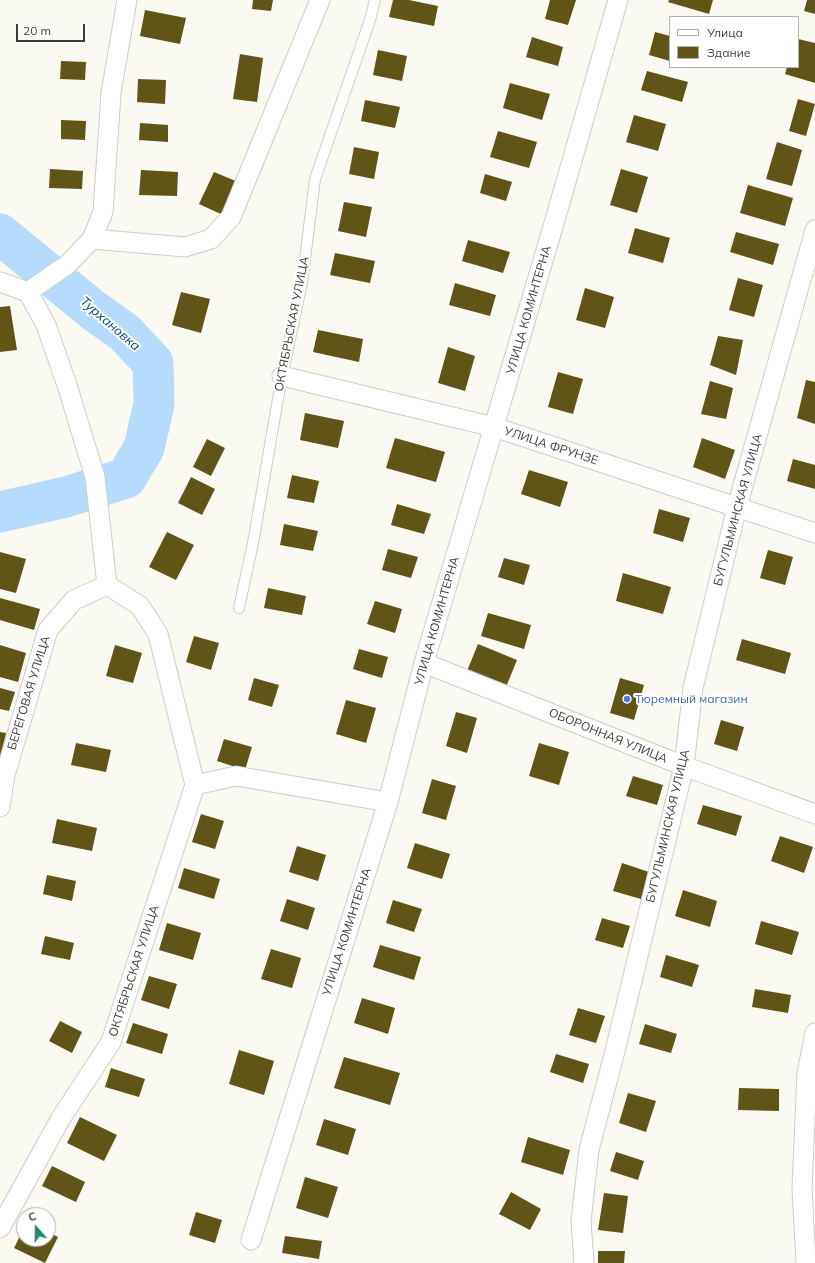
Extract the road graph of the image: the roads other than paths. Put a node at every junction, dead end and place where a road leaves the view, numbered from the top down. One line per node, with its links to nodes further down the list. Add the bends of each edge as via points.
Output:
1 (127, 0): 6 (street, via 112,93 103,212)
2 (320, 0): 6 (street, via 231,217 211,239 185,246)
3 (375, 0): 9 (lane, ОКТЯБРЬСКАЯ УЛИЦА, via 314,179 302,283)
4 (618, 0): 10 (street, УЛИЦА КОМИНТЕРНА)
5 (815, 230): 11 (street, БУГУЛЬМИНСКАЯ УЛИЦА)
6 (92, 239): 8 (street, via 68,264)
7 (0, 282): 8 (street)
8 (28, 292): 13 (street, via 46,325 96,477)
9 (282, 376): 10 (street, УЛИЦА ФРУНЗЕ); 14 (lane, ОКТЯБРЬСКАЯ УЛИЦА)
10 (494, 427): 11 (street, УЛИЦА ФРУНЗЕ); 15 (street, УЛИЦА КОМИНТЕРНА)
11 (737, 507): 12 (street, УЛИЦА ФРУНЗЕ); 16 (street, БУГУЛЬМИНСКАЯ УЛИЦА, via 693,688)
12 (815, 533)
13 (107, 585): 17 (street, via 140,606 158,634); 19 (street, БЕРЕГОВАЯ УЛИЦА, via 74,600 48,630 5,775)
14 (239, 608)
15 (424, 663): 16 (street, ОБОРОННАЯ УЛИЦА); 18 (street, УЛИЦА КОМИНТЕРНА)
16 (684, 766): 20 (street, ОБОРОННАЯ УЛИЦА); 24 (street, БУГУЛЬМИНСКАЯ УЛИЦА, via 589,1150 581,1221)
17 (195, 785): 18 (street, via 236,776); 22 (street, ОКТЯБРЬСКАЯ УЛИЦА, via 111,1042 61,1118)
18 (388, 802): 23 (street, УЛИЦА КОМИНТЕРНА)
19 (0, 807)
20 (815, 814)
21 (815, 1033): 25 (street, via 807,1073 803,1182)
22 (0, 1228)
23 (251, 1240)
24 (584, 1263)
25 (806, 1263)

